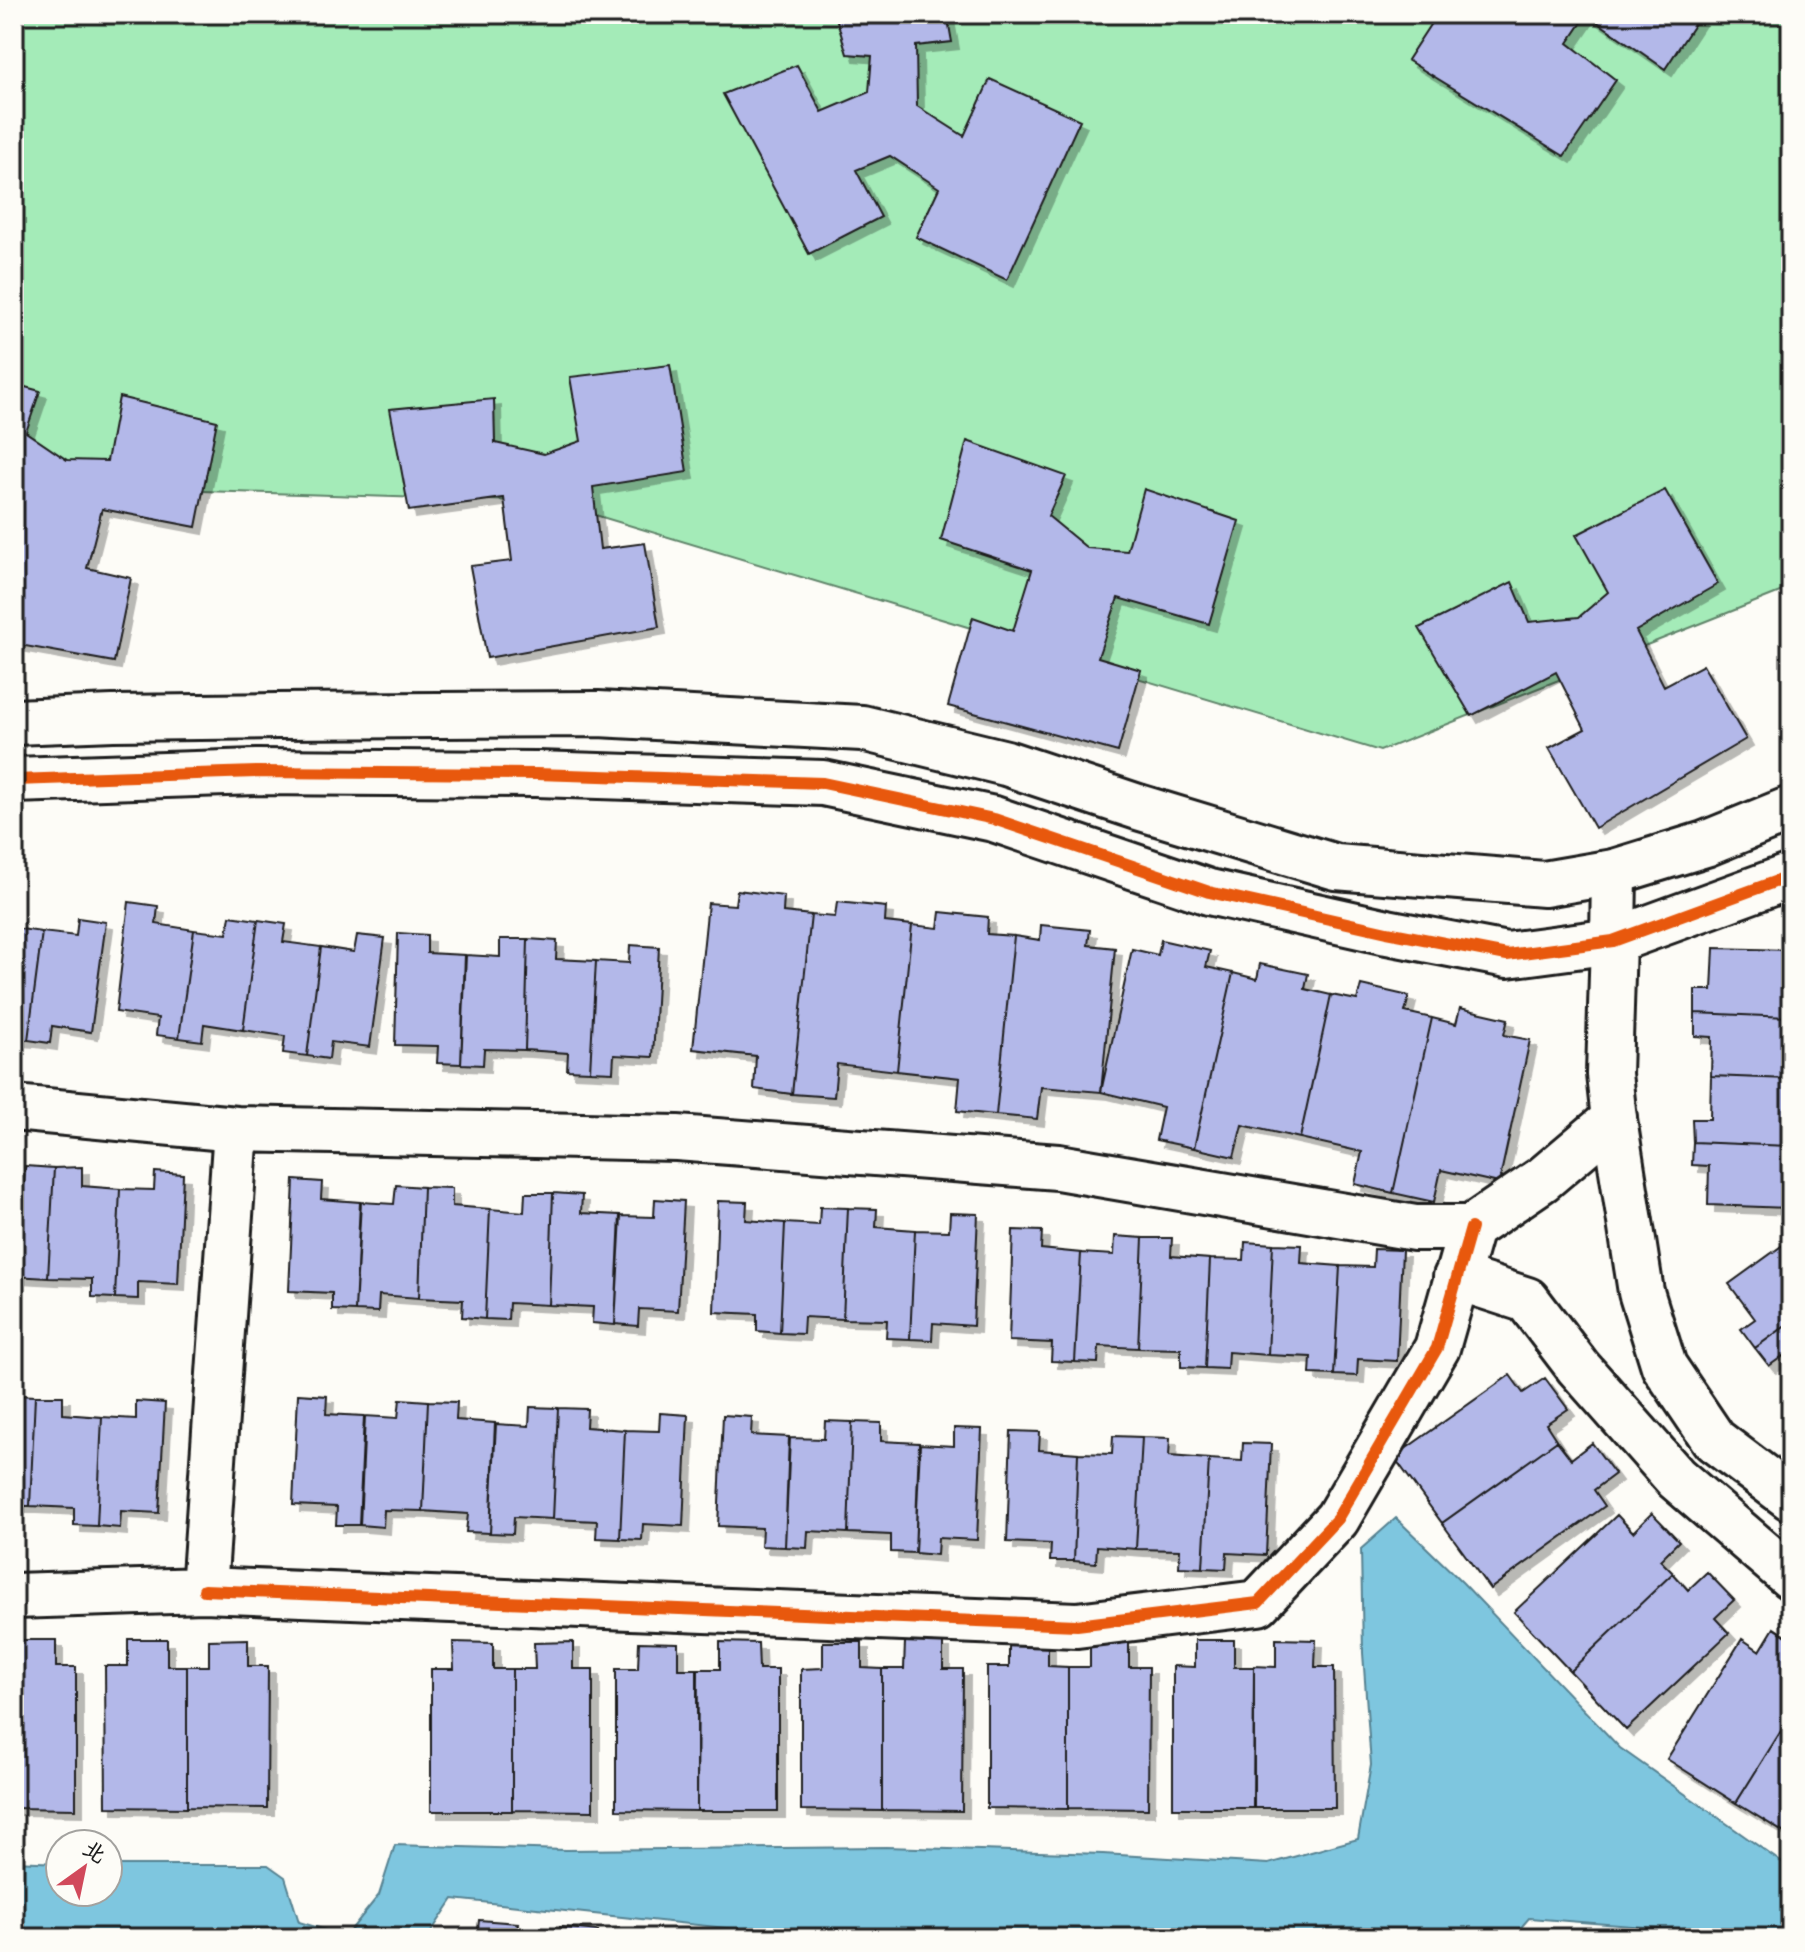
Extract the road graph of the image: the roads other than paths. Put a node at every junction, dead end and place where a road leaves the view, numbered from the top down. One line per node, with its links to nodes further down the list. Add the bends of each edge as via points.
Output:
1 (14, 722): 4 (street, via 598,714 862,728 1006,763 1336,867 1544,884)
2 (14, 780): 6 (street, via 256,772 823,783 994,819 1209,892 1387,932 1507,955)
3 (1791, 809): 4 (street, via 1705,844)
4 (1614, 872): 6 (street)
5 (1791, 876): 6 (street)
6 (1613, 941): 8 (street, via 1609,1074)
7 (14, 1108): 9 (street)
8 (1614, 1119): 10 (street, via 1543,1179); 12 (street, via 1641,1292 1664,1366 1714,1440)
9 (236, 1129): 10 (street, via 677,1138 1058,1167 1415,1228); 14 (street)
10 (1471, 1228): 11 (street)
11 (1456, 1277): 13 (street, via 1527,1300 1676,1478); 14 (street, via 1437,1348 1337,1519 1258,1603 1077,1625)
12 (1791, 1498)
13 (1791, 1577)
14 (204, 1590): 15 (street)
15 (14, 1596)

